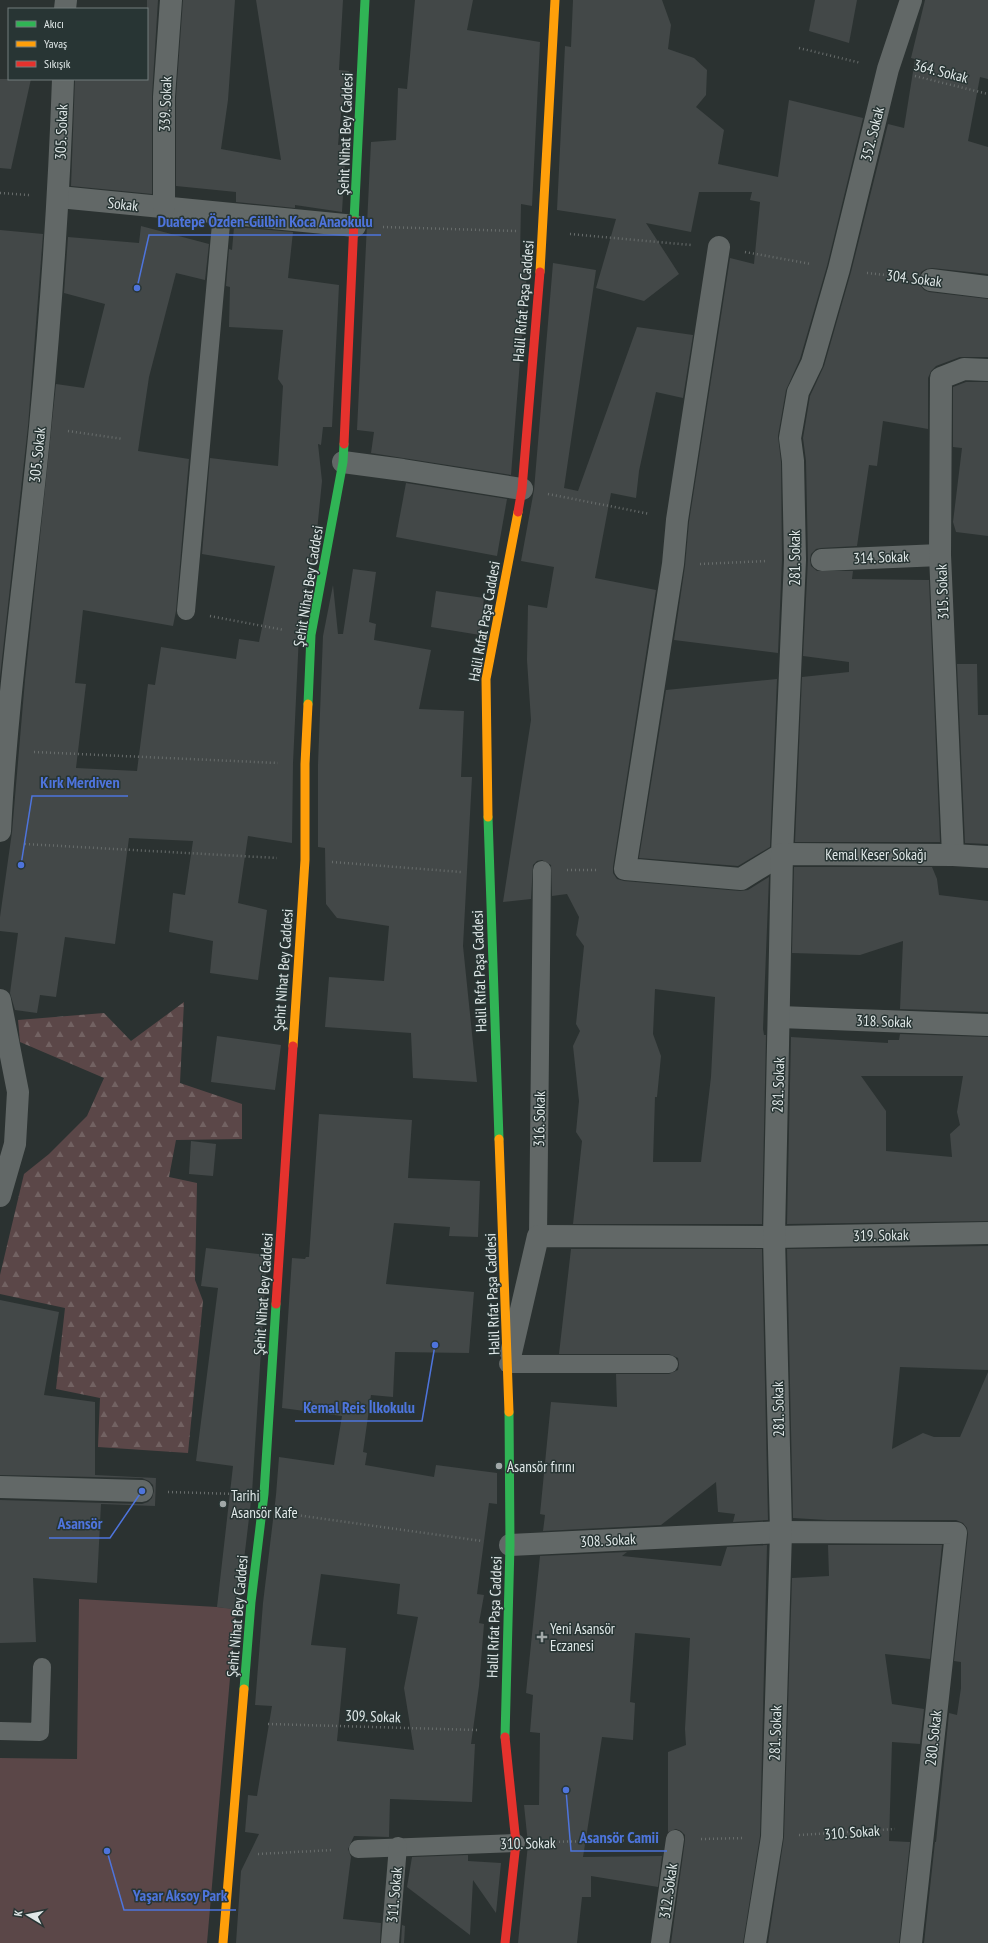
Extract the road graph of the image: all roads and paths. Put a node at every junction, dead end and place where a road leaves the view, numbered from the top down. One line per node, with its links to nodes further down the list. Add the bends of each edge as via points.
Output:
1 (171, 0): 10 (street, 339. Sokak, via 164,97)
2 (364, 0): 12 (street, Şehit Nihat Bey Caddesi)
3 (555, 0): 13 (street, Halil Rıfat Paşa Caddesi)
4 (910, 0): 6 (street, 352. Sokak)
5 (799, 48): 6 (path, 364. Sokak)
6 (888, 69): 8 (path, 364. Sokak); 15 (street, 352. Sokak)
7 (63, 80): 9 (street, 305. Sokak)
8 (988, 94)
9 (58, 197): 10 (street, Sokak); 19 (street, 305. Sokak)
10 (164, 208): 11 (street, Sokak)
11 (222, 213): 12 (street, Sokak); 28 (lane)
12 (355, 226): 13 (path); 21 (street, Şehit Nihat Bey Caddesi)
13 (543, 232): 22 (street, Halil Rıfat Paşa Caddesi)
14 (719, 247): 23 (street)
15 (839, 269): 16 (path, 304. Sokak); 25 (street, 281. Sokak, via 812,363 798,392 790,438 793,461)
16 (931, 280): 17 (street, 304. Sokak)
17 (988, 287)
18 (988, 370): 24 (street, 315. Sokak, via 964,369 941,378)
19 (40, 427): 20 (path); 32 (street, 305. Sokak, via 4,751)
20 (123, 440)
21 (343, 462): 22 (street); 29 (street, Şehit Nihat Bey Caddesi)
22 (522, 489): 23 (path); 46 (street, Halil Rıfat Paşa Caddesi, via 486,679 489,875)
23 (678, 520): 27 (street)
24 (940, 555): 26 (street, 314. Sokak); 34 (street, 315. Sokak)
25 (795, 560): 27 (path); 37 (street, 281. Sokak)
26 (822, 560)
27 (673, 564): 37 (street, via 625,869 741,879)
28 (186, 611): 29 (path)
29 (311, 635): 31 (street, Şehit Nihat Bey Caddesi)
30 (34, 752): 31 (path)
31 (305, 764): 36 (street, Şehit Nihat Bey Caddesi)
32 (0, 830)
33 (31, 844): 36 (path)
34 (953, 855): 35 (street, Kemal Keser Sokağı); 37 (street, Kemal Keser Sokağı)
35 (988, 857)
36 (304, 860): 50 (street, Şehit Nihat Bey Caddesi)
37 (782, 864): 40 (street, 281. Sokak)
38 (542, 870): 44 (lane, 316. Sokak)
39 (0, 1000): 42 (street, via 18,1092 15,1144)
40 (780, 1017): 41 (street, 318. Sokak); 45 (street, 281. Sokak)
41 (988, 1025)
42 (0, 1196)
43 (988, 1233): 45 (street, 319. Sokak)
44 (538, 1236): 45 (street, 319. Sokak); 46 (street, 316. Sokak)
45 (774, 1237): 52 (street, 281. Sokak)
46 (508, 1364): 47 (lane); 54 (street, Halil Rıfat Paşa Caddesi)
47 (669, 1364)
48 (0, 1487): 49 (street)
49 (142, 1491): 50 (path)
50 (264, 1494): 51 (street, Şehit Nihat Bey Caddesi)
51 (262, 1510): 54 (path); 56 (street, Şehit Nihat Bey Caddesi, via 251,1602)
52 (781, 1532): 53 (street, 308. Sokak); 54 (street, 308. Sokak); 60 (street, 281. Sokak)
53 (956, 1533): 59 (street, 280. Sokak)
54 (510, 1545): 58 (street, Halil Rıfat Paşa Caddesi)
55 (42, 1667): 57 (lane, via 40,1732)
56 (242, 1723): 58 (path, 309. Sokak); 65 (street, Şehit Nihat Bey Caddesi)
57 (0, 1731)
58 (504, 1731): 62 (street, Halil Rıfat Paşa Caddesi)
59 (923, 1827): 60 (path, 310. Sokak); 71 (street, 280. Sokak)
60 (772, 1837): 61 (path, 310. Sokak); 70 (street, 281. Sokak)
61 (675, 1839): 62 (path, 310. Sokak); 69 (lane, 312. Sokak)
62 (516, 1843): 63 (lane, 310. Sokak); 68 (street, Halil Rıfat Paşa Caddesi)
63 (398, 1846): 64 (lane, 310. Sokak); 67 (lane, 311. Sokak)
64 (358, 1849): 65 (path)
65 (229, 1856): 66 (street, Şehit Nihat Bey Caddesi)
66 (223, 1943)
67 (390, 1943)
68 (505, 1943)
69 (660, 1943)
70 (755, 1943)
71 (911, 1943)

